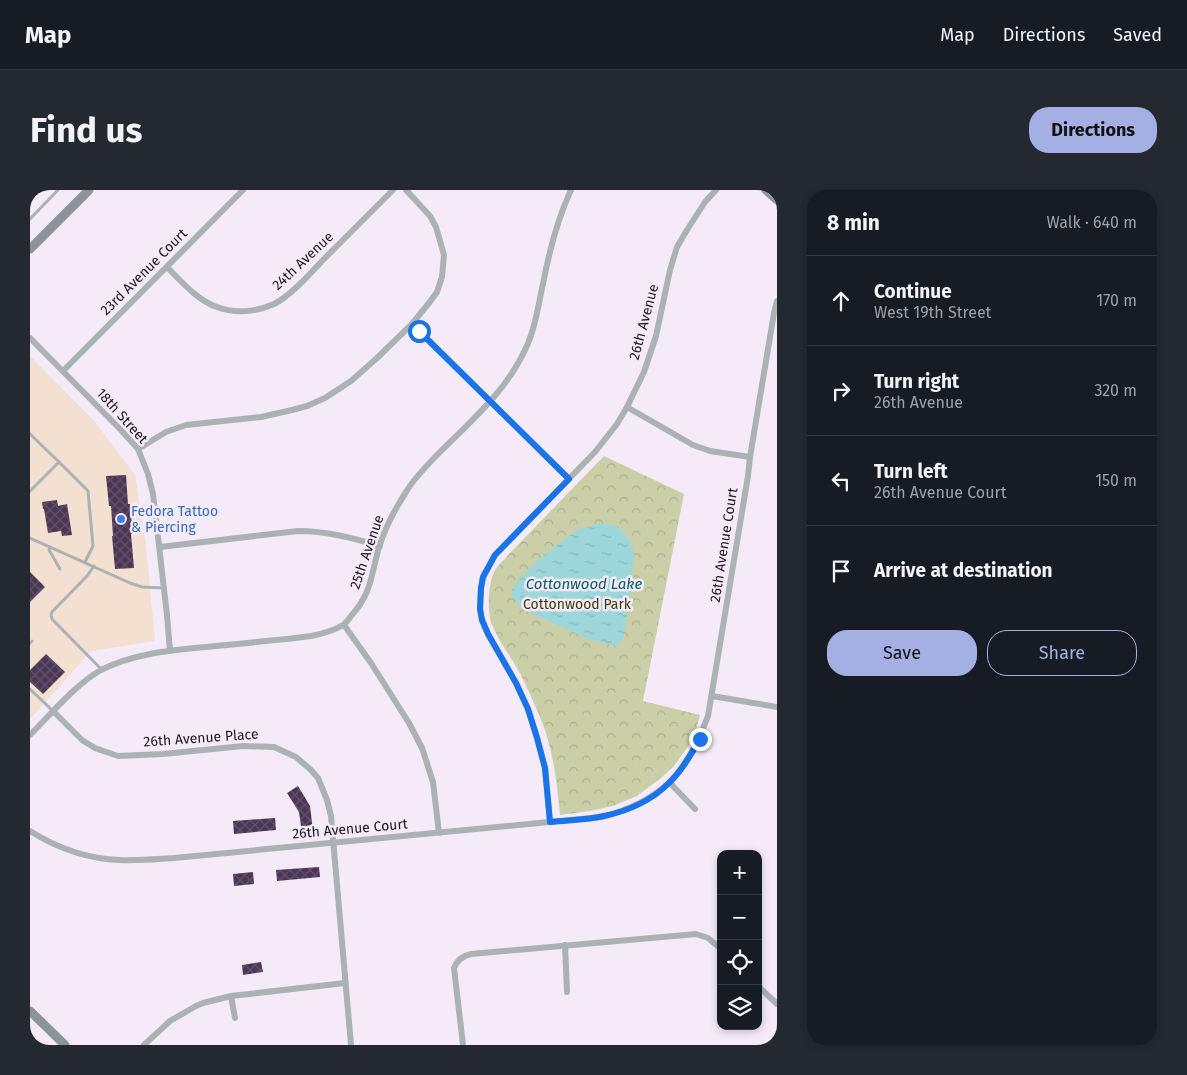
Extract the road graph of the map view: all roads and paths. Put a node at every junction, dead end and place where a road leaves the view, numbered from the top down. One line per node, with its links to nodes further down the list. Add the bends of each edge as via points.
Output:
1 (58, 190): 10 (lane)
2 (89, 190): 11 (main road)
3 (243, 190): 12 (street, 23rd Avenue Court)
4 (392, 190): 12 (street, 24th Avenue, via 304,279 281,300 263,308 244,312 218,308 192,291)
5 (406, 190): 14 (street, via 430,216 444,255 437,292)
6 (571, 190): 18 (street, 25th Avenue, via 553,240 537,315 526,348 514,371)
7 (716, 190): 19 (street, 26th Avenue, via 677,247 656,336 644,372)
8 (766, 190): 9 (main road)
9 (777, 200)
10 (30, 219)
11 (30, 249)
12 (167, 267): 17 (street, 23rd Avenue Court)
13 (777, 302): 22 (street, 26th Avenue Court)
14 (412, 324): 18 (street); 21 (street, via 352,381 325,398 278,414 186,425 166,432)
15 (33, 341): 16 (lane); 17 (street, 18th Street)
16 (30, 349)
17 (62, 371): 21 (street, 18th Street)
18 (490, 401): 24 (street); 27 (street, 25th Avenue, via 413,482 391,517)
19 (627, 407): 22 (street, via 693,445); 24 (street, 26th Avenue, via 595,452)
20 (30, 434): 23 (lane)
21 (138, 449): 29 (street, 18th Street, via 153,494)
22 (750, 457): 38 (street, 26th Avenue Court)
23 (59, 462): 25 (lane); 30 (lane, via 88,491 92,546)
24 (569, 479): 44 (street, 26th Avenue, via 495,555 481,588 482,620 516,683 537,738 545,768)
25 (30, 491)
26 (30, 538): 28 (lane)
27 (380, 546): 29 (street, via 309,531); 34 (street, 25th Avenue, via 367,594)
28 (50, 547): 30 (lane); 32 (lane)
29 (160, 547): 33 (street, 18th Street)
30 (85, 562): 31 (lane)
31 (94, 566): 33 (lane, via 142,587); 36 (lane, via 51,615)
32 (60, 569)
33 (164, 588): 35 (street, 18th Street)
34 (344, 624): 35 (street, 25th Avenue, via 311,636); 46 (street, via 422,748 433,782)
35 (170, 651): 36 (street, 25th Avenue, via 127,659)
36 (102, 670): 40 (street, 25th Avenue, via 83,682)
37 (30, 689): 40 (lane)
38 (712, 696): 39 (street); 42 (street, 26th Avenue Court, via 700,739)
39 (777, 707)
40 (53, 711): 41 (street, 25th Avenue); 47 (street, 26th Avenue Place, via 82,740 118,756 243,746 267,746 285,751 318,778 327,800)
41 (30, 735)
42 (670, 783): 43 (street); 44 (street, 26th Avenue Court, via 622,812)
43 (695, 809)
44 (550, 822): 46 (street, 26th Avenue Court)
45 (30, 831): 47 (street, 26th Avenue Court, via 70,851 122,861)
46 (439, 833): 47 (street, 26th Avenue Court)
47 (334, 843): 50 (street, 26th Avenue Place)
48 (565, 945): 49 (street, via 696,934); 52 (street); 60 (street, via 471,954 460,959 454,968)
49 (717, 945)
50 (345, 984): 53 (street); 59 (street, 26th Avenue Place)
51 (762, 990): 54 (street)
52 (568, 992)
53 (231, 996): 56 (street); 58 (street, via 196,1006 170,1021)
54 (777, 1004)
55 (30, 1011): 57 (main road)
56 (235, 1018)
57 (65, 1045)
58 (144, 1045)
59 (351, 1045)
60 (463, 1045)

